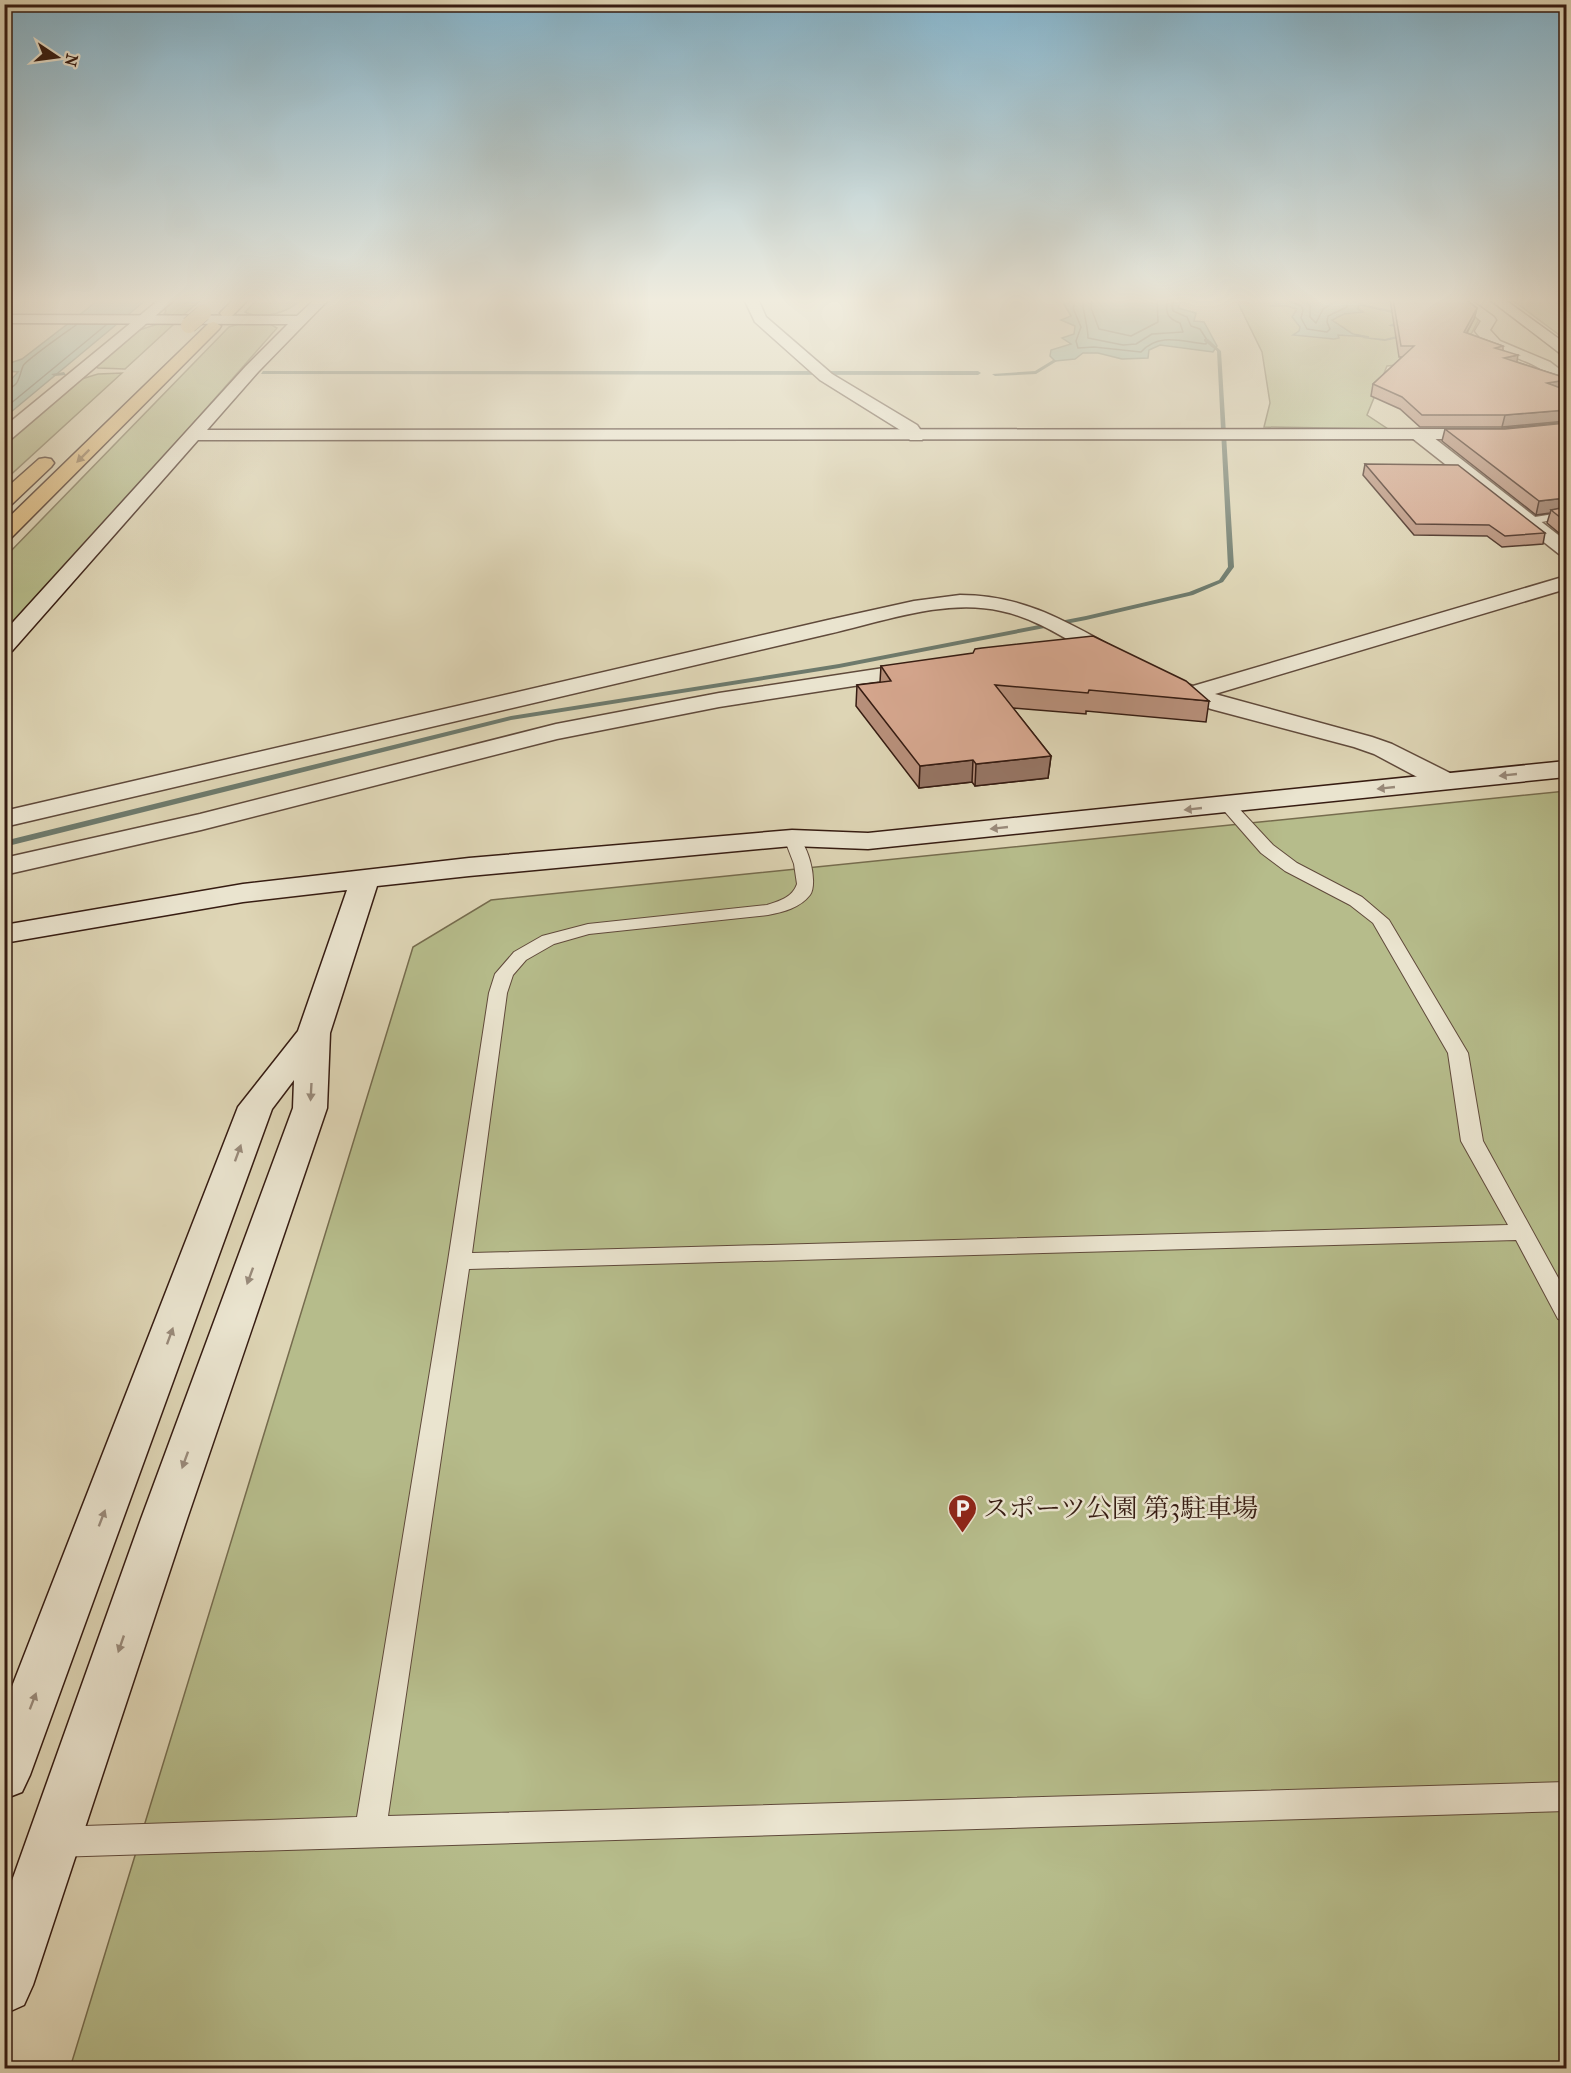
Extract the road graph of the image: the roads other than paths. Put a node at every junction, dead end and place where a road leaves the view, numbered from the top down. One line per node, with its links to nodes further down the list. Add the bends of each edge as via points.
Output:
1 (50, 396): 8 (street)
2 (133, 396): 14 (highway, one-way to 14)
3 (229, 396): 7 (street)
4 (857, 396): 9 (street)
5 (1566, 428): 6 (street, via 1502,434)
6 (1418, 434): 9 (street); 13 (street)
7 (193, 435): 9 (street); 18 (street)
8 (4, 436)
9 (916, 436)
10 (55, 453): 11 (highway)
11 (4, 501)
12 (1566, 515): 13 (lane)
13 (1529, 521): 15 (street)
14 (4, 534)
15 (1566, 550)
16 (1566, 582): 21 (street)
17 (1091, 645): 19 (street); 21 (street); 27 (street, via 1002,604 939,605 805,632)
18 (4, 646)
19 (1049, 651)
20 (948, 665): 29 (street, via 719,700 556,732 222,817)
21 (1190, 694): 23 (street, via 1363,742)
22 (1566, 749): 23 (street)
23 (1412, 765): 25 (street); 28 (street, via 860,820)
24 (1566, 769): 25 (street, one-way to 25)
25 (1445, 781): 26 (street, one-way to 26)
26 (1227, 805): 28 (street, one-way to 28, via 868,841); 33 (lane, via 1267,849 1291,867 1356,901 1380,920 1458,1053 1472,1141)
27 (4, 819)
28 (792, 838): 30 (street); 34 (lane, via 807,886 801,897 791,903 768,910 588,929 548,940 520,956 504,974)
29 (4, 867)
30 (365, 879): 31 (street, via 243,893); 32 (street)
31 (4, 934)
32 (314, 1033): 36 (street, one-way to 32, via 255,1107); 39 (street, one-way to 39, via 310,1108)
33 (1523, 1232): 34 (lane); 35 (lane)
34 (459, 1261): 38 (lane)
35 (1566, 1313)
36 (4, 1775)
37 (1566, 1797): 38 (lane)
38 (370, 1832): 39 (lane)
39 (54, 1842): 40 (street)
40 (4, 1985)

